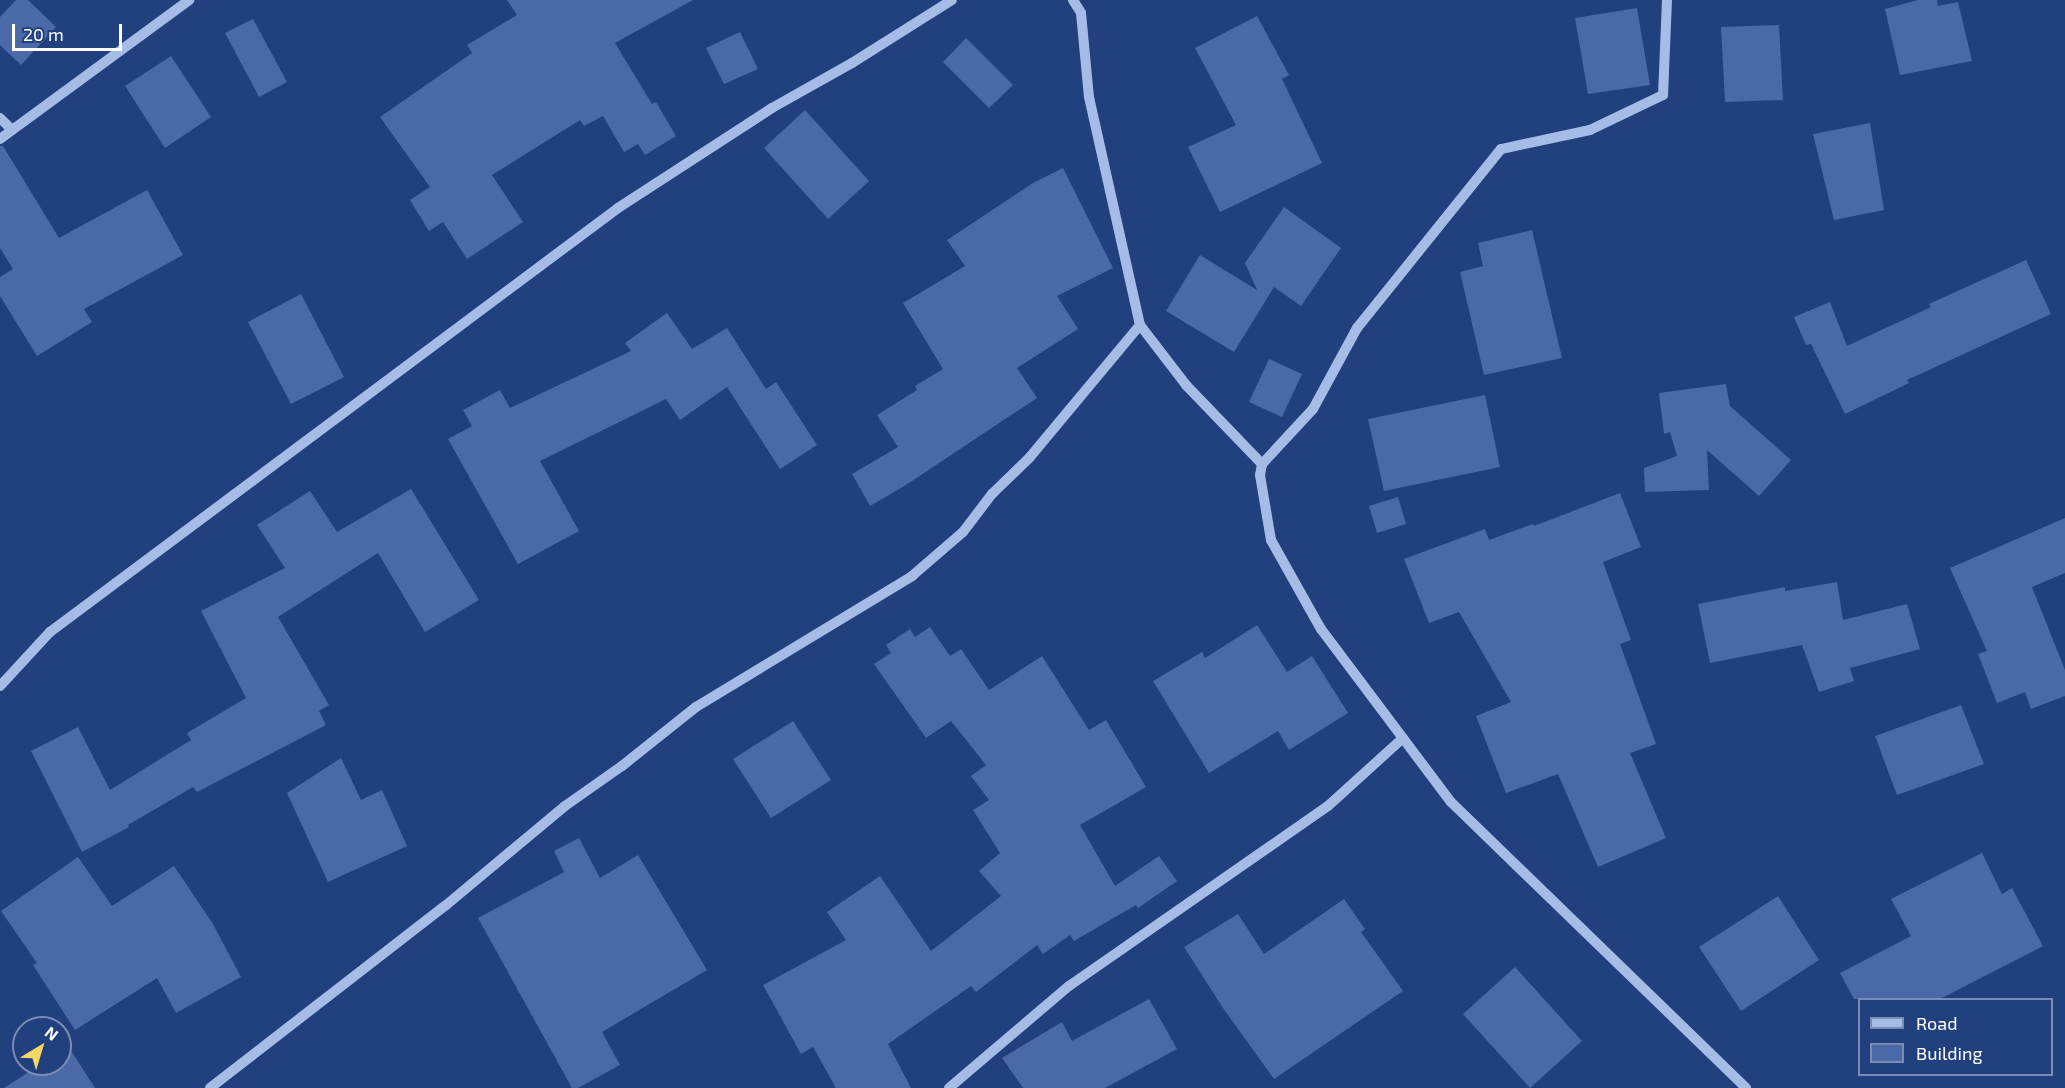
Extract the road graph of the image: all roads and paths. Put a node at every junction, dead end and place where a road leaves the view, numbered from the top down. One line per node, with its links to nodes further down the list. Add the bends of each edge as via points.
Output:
1 (189, 0): 6 (street)
2 (952, 0): 10 (street, via 772,108 618,208 50,632)
3 (1073, 0): 8 (street, via 1081,13 1089,97)
4 (1667, 0): 9 (street, via 1663,96 1590,130 1501,149 1357,327 1313,409)
5 (0, 118): 6 (street)
6 (11, 129): 7 (street)
7 (0, 139)
8 (1140, 325): 9 (street, via 1186,385); 12 (street, via 963,532 912,576 696,706)
9 (1262, 465): 11 (street, via 1260,475 1271,540 1321,629)
10 (0, 686)
11 (1403, 738): 13 (street, via 1328,806 1069,987); 14 (street, via 1451,802)
12 (210, 1088)
13 (950, 1088)
14 (1746, 1088)

